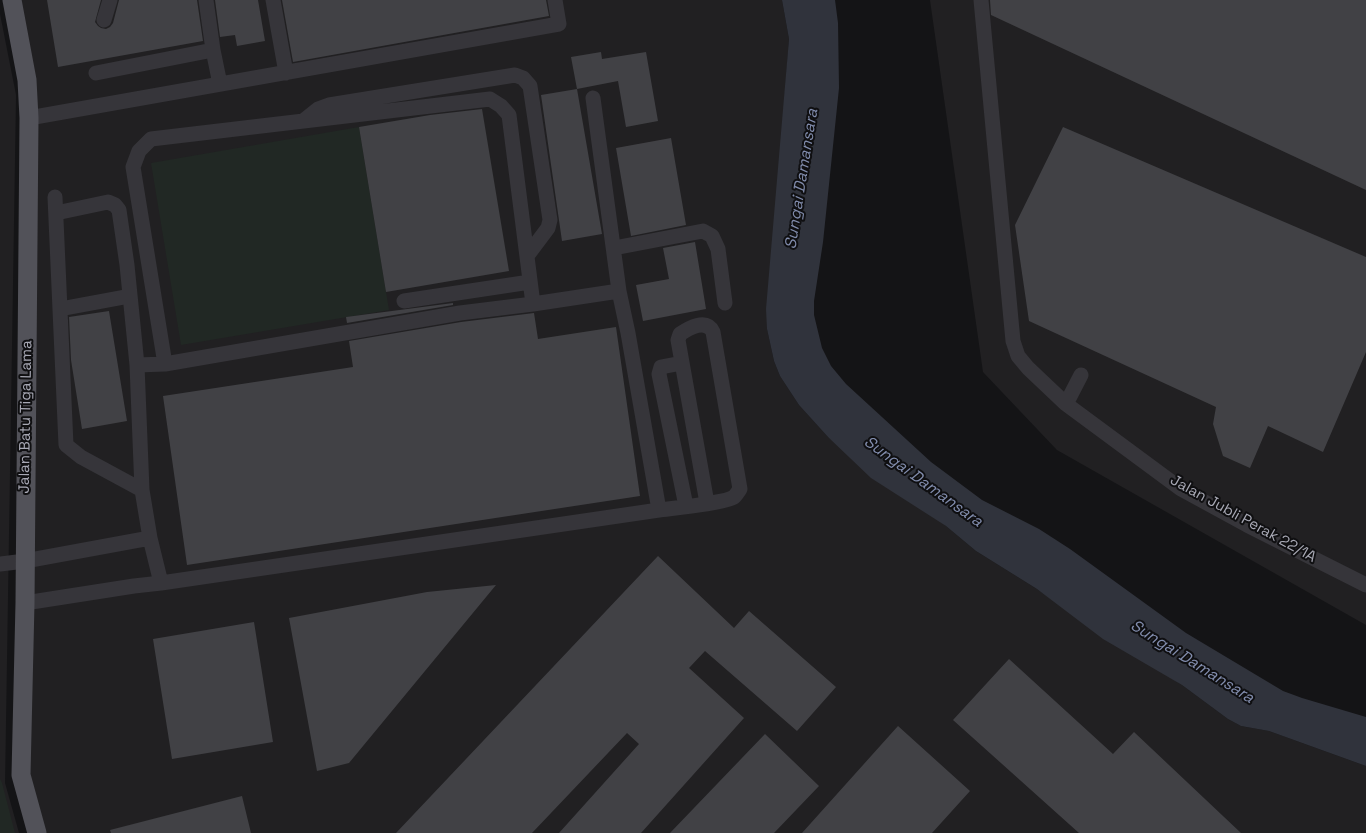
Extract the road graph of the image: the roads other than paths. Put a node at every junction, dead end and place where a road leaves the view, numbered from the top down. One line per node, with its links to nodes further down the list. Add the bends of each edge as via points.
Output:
1 (12, 0): 13 (main road, Jalan Batu Tiga Lama, via 28,80)
2 (110, 0): 7 (lane)
3 (206, 0): 8 (lane)
4 (273, 0): 10 (lane)
5 (555, 0): 10 (lane, via 559,24)
6 (981, 0): 30 (lane, Jalan Jubli Perak 22/1A, via 1013,342 1018,356 1028,368)
7 (104, 20)
8 (213, 50): 9 (lane); 11 (lane)
9 (96, 73)
10 (286, 73): 11 (lane)
11 (220, 84): 13 (lane)
12 (593, 98): 17 (lane)
13 (29, 118): 36 (main road, Jalan Batu Tiga Lama)
14 (303, 122): 18 (lane, via 490,99 509,115); 18 (lane, via 318,109 329,105 515,75 523,78 530,86 550,220 548,228); 28 (lane, via 151,140 139,151 133,167)
15 (55, 197): 16 (lane)
16 (56, 213): 21 (lane, via 108,202 115,205 119,210); 25 (lane)
17 (614, 248): 20 (lane); 23 (lane, via 703,230 712,236 718,249)
18 (527, 256): 19 (lane)
19 (530, 282): 22 (lane); 24 (lane)
20 (619, 290): 24 (lane); 34 (lane)
21 (130, 296): 25 (lane); 27 (lane)
22 (404, 302)
23 (725, 303)
24 (533, 304): 28 (lane, via 460,312)
25 (60, 309): 31 (lane, via 66,445 82,457)
26 (682, 363): 32 (lane); 32 (lane, via 678,340 680,334 695,326 705,325 711,328 740,489 734,497); 33 (lane, via 661,367 659,374)
27 (137, 364): 28 (lane); 31 (lane)
28 (165, 364)
29 (1080, 375): 30 (lane)
30 (1066, 404): 39 (lane, Jalan Jubli Perak 22/1A, via 1180,488)
31 (142, 490): 35 (lane)
32 (707, 503): 33 (lane)
33 (686, 506): 34 (lane)
34 (659, 510): 38 (lane)
35 (150, 538): 36 (lane); 38 (lane)
36 (25, 561): 37 (lane); 40 (main road, Jalan Batu Tiga Lama)
37 (0, 564)
38 (161, 583): 40 (lane)
39 (1366, 585)
40 (25, 603): 41 (main road, Jalan Batu Tiga Lama, via 21,775)
41 (37, 833)

